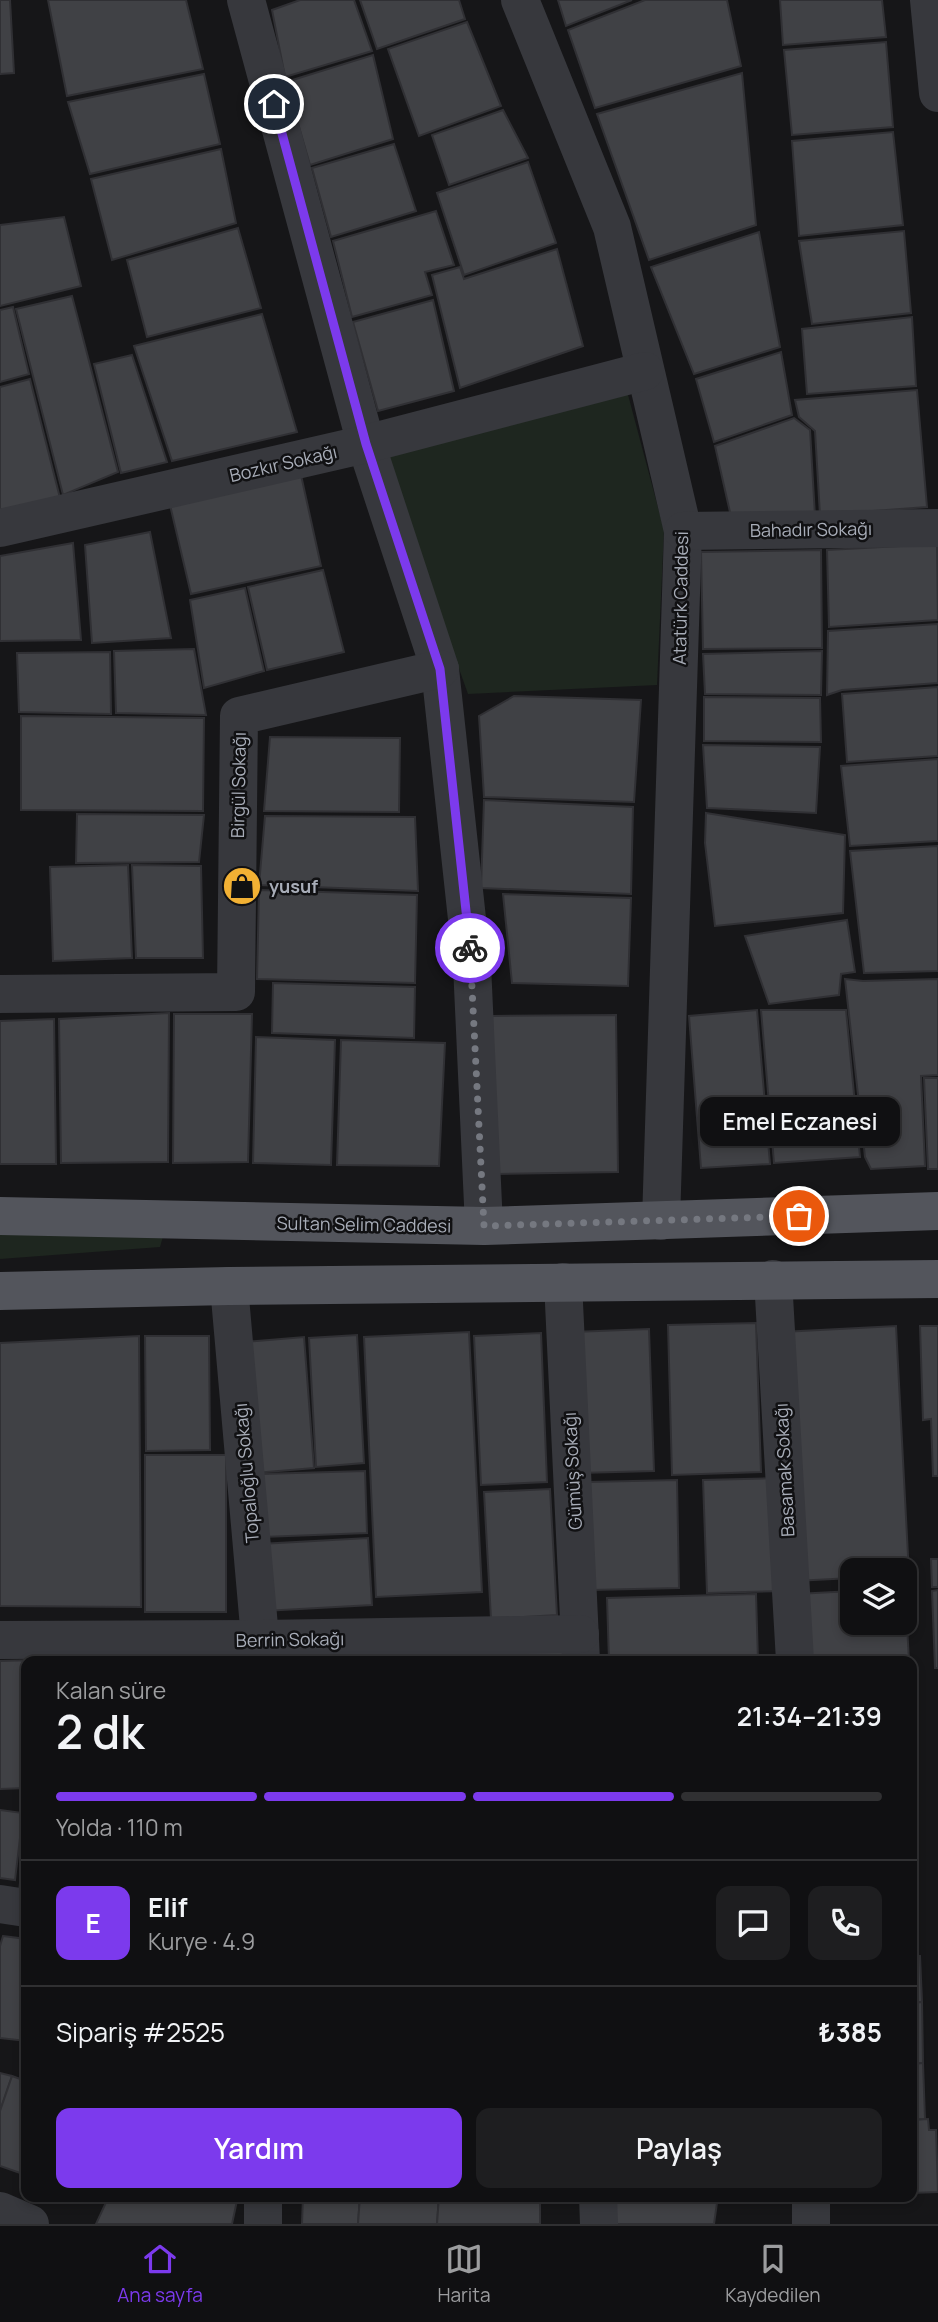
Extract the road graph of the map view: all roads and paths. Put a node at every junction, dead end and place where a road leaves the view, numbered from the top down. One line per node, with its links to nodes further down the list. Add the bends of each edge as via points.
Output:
1 (246, 0): 6 (street)
2 (520, 0): 5 (street, Atatürk Caddesi, via 611,227)
3 (929, 0): 4 (street)
4 (938, 93)
5 (645, 371): 6 (street, Bozkır Sokağı); 9 (street, Atatürk Caddesi)
6 (366, 444): 7 (street, Bozkır Sokağı); 10 (street)
7 (0, 528)
8 (938, 528): 9 (street, Bahadır Sokağı)
9 (683, 531): 14 (street, Atatürk Caddesi)
10 (440, 669): 11 (street, Birgül Sokağı, via 239,716 236,992); 16 (street, via 472,965)
11 (0, 994)
12 (938, 1211): 14 (main road, Sultan Selim Caddesi)
13 (0, 1216): 16 (main road, Sultan Selim Caddesi)
14 (661, 1221): 15 (main road, Sultan Selim Caddesi)
15 (564, 1224): 16 (main road, Sultan Selim Caddesi); 19 (main road)
16 (484, 1226)
17 (773, 1279): 18 (main road); 19 (main road); 25 (street, Basamak Sokağı)
18 (938, 1279)
19 (563, 1282): 20 (main road); 23 (street, Gümüş Sokağı)
20 (229, 1286): 21 (main road); 24 (street, Topaloğlu Sokağı)
21 (0, 1292)
22 (0, 1640): 24 (street, Berrin Sokağı)
23 (581, 1647): 24 (street, Berrin Sokağı)
24 (261, 1650)
25 (795, 1656)
26 (0, 1904): 27 (street)
27 (21, 1907)
28 (263, 2202): 33 (street)
29 (598, 2202): 34 (street)
30 (810, 2202): 35 (street)
31 (0, 2211): 32 (street)
32 (30, 2224)
33 (263, 2224)
34 (599, 2224)
35 (811, 2224)

